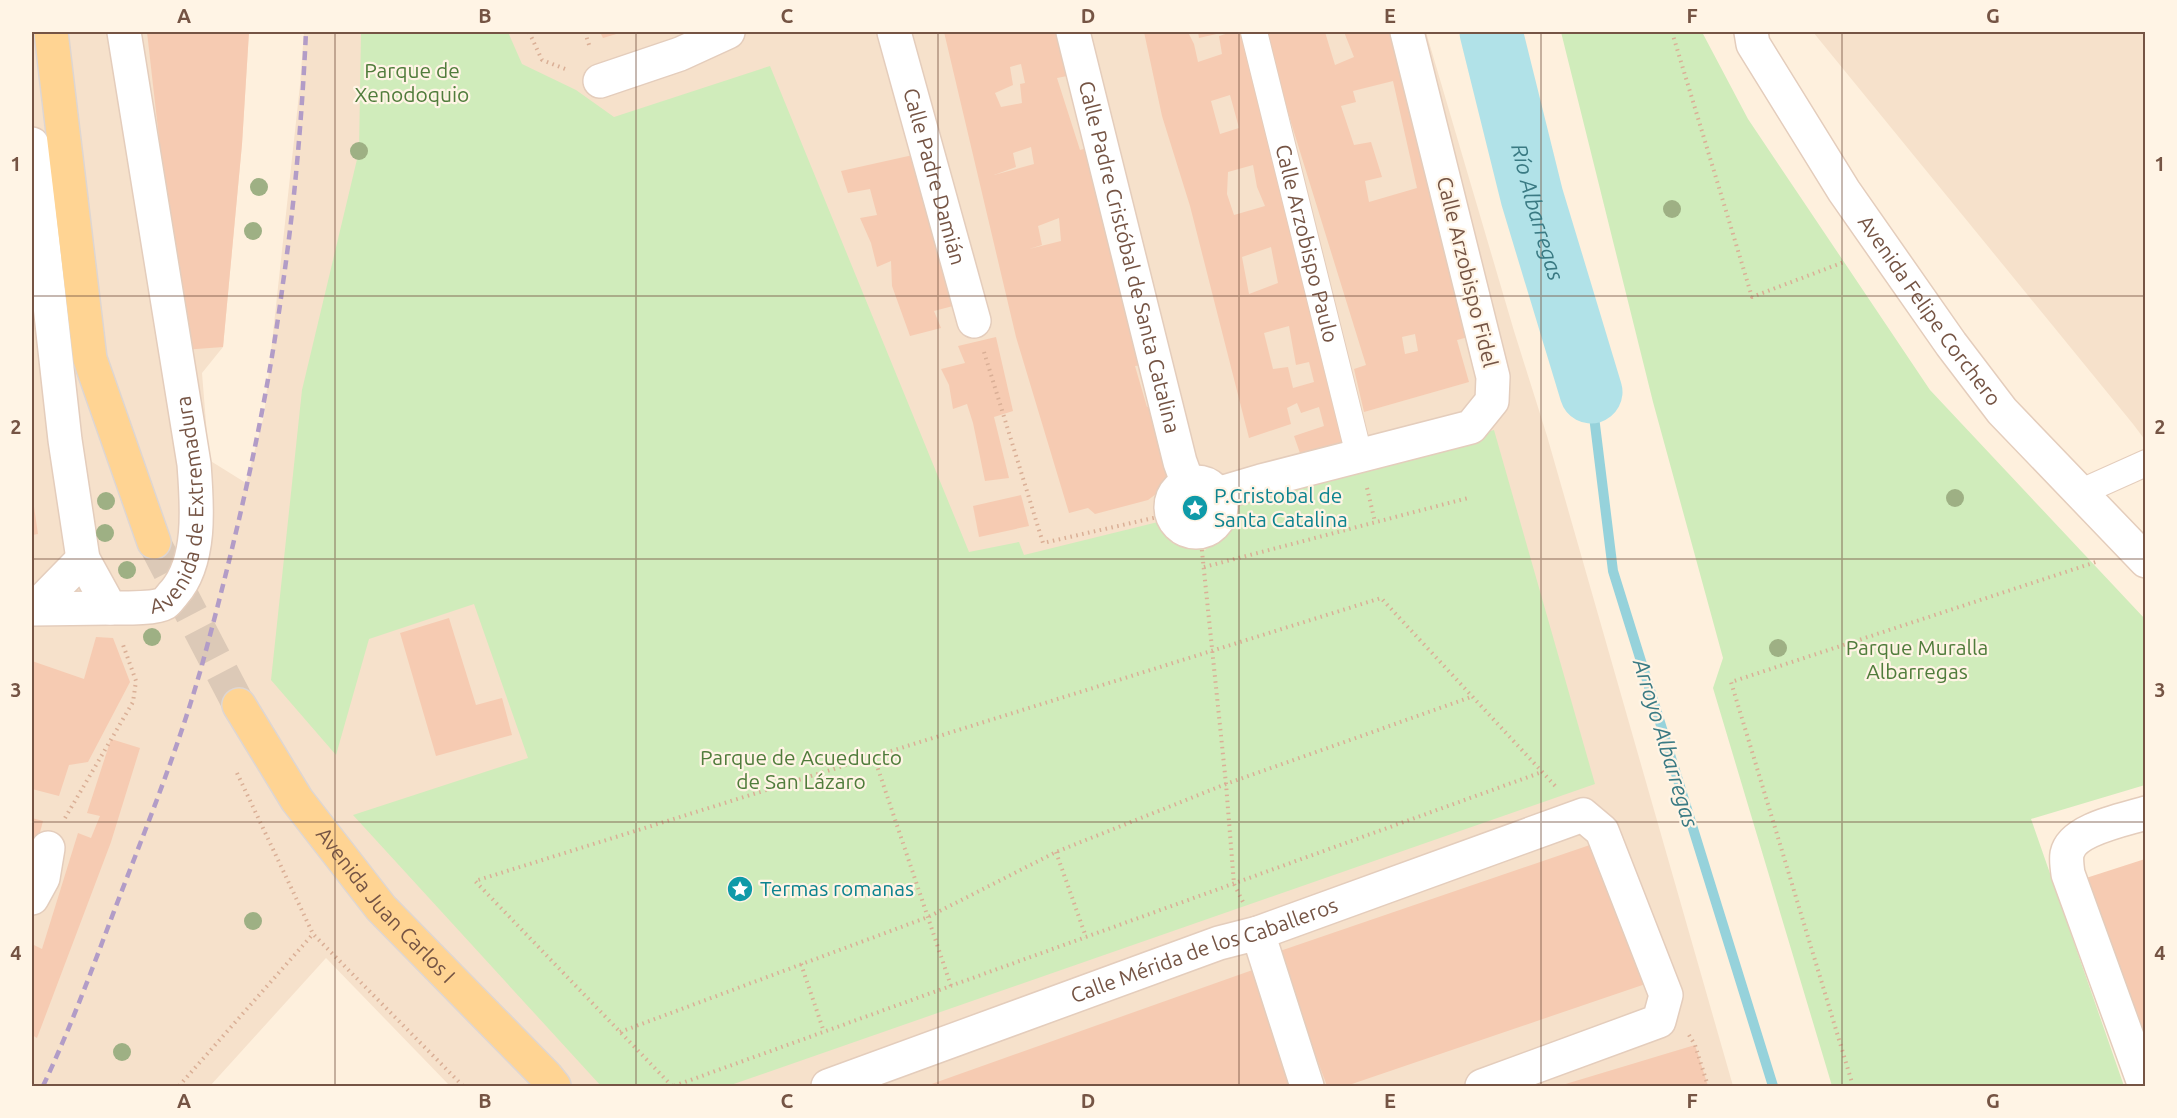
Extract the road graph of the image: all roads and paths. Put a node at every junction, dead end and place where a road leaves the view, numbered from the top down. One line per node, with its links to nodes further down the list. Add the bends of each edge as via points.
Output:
1 (51, 32): 22 (main road, Avenida de Extremadura, via 90,359)
2 (123, 32): 27 (street, Avenida de Extremadura, via 194,464 197,515 184,581 164,603)
3 (529, 32): 11 (path, via 542,60)
4 (728, 32): 11 (street, via 680,54)
5 (894, 32): 14 (street, Calle Padre Damián)
6 (1073, 32): 17 (street, Calle Padre Cristóbal de Santa Catalina, via 1180,462)
7 (1254, 32): 15 (street, Calle Arzobispo Paulo)
8 (1407, 32): 15 (street, Calle Arzobispo Fidel, via 1493,377 1492,401 1471,427)
9 (1672, 32): 13 (path, via 1752,297)
10 (1747, 36): 18 (street, Avenida Felipe Corchero, via 1844,191 1951,344 2002,411)
11 (600, 81)
12 (32, 144): 24 (street, Avenida de Extremadura, via 65,440)
13 (1844, 262)
14 (974, 321): 20 (path, via 1043,543)
15 (1359, 455): 17 (street, Calle Arzobispo Fidel)
16 (2145, 463): 18 (street)
17 (1202, 489): 20 (street, via 1181,487 1174,494); 21 (street, via 1221,505 1213,526)
18 (2079, 493): 23 (street, Avenida Felipe Corchero)
19 (1468, 498): 25 (path)
20 (1171, 514): 21 (street, via 1183,529)
21 (1200, 532): 25 (path)
22 (154, 542)
23 (2140, 555): 56 (path, via 1731,682)
24 (83, 559): 26 (street); 27 (street, Avenida de Extremadura)
25 (1204, 567): 28 (path)
26 (33, 608): 27 (street)
27 (110, 608): 37 (path, via 136,681 133,702)
28 (1212, 650): 29 (path, via 1381,598); 31 (path); 34 (path)
29 (1471, 697): 33 (path); 34 (path)
30 (239, 705): 52 (main road, Avenida Juan Carlos I, via 297,800 381,908)
31 (874, 757): 41 (path); 47 (path, via 476,881)
32 (232, 764): 43 (path)
33 (1542, 772): 36 (path); 39 (path)
34 (1226, 784): 38 (path); 39 (path)
35 (2145, 813): 57 (street, via 2087,831 2072,842 2067,853 2068,873)
36 (1583, 815): 42 (street, Calle Mérida de los Caballeros); 49 (street, via 1602,831 1666,995 1659,1021)
37 (48, 848): 40 (street, via 43,878)
38 (1056, 852): 41 (path); 44 (path)
39 (1234, 884): 42 (path); 44 (path)
40 (32, 898)
41 (928, 917): 45 (path); 46 (path)
42 (1258, 933): 54 (street, Calle Mérida de los Caballeros, via 1219,943); 55 (street)
43 (313, 934): 50 (path); 51 (path)
44 (1086, 937): 46 (path)
45 (801, 964): 47 (path); 48 (path)
46 (951, 986): 48 (path)
47 (620, 1032): 53 (path)
48 (824, 1032): 53 (path)
49 (1489, 1085)
50 (179, 1086)
51 (463, 1086)
52 (554, 1086)
53 (673, 1086)
54 (828, 1086)
55 (1307, 1086)
56 (1853, 1086)
57 (2145, 1086)

